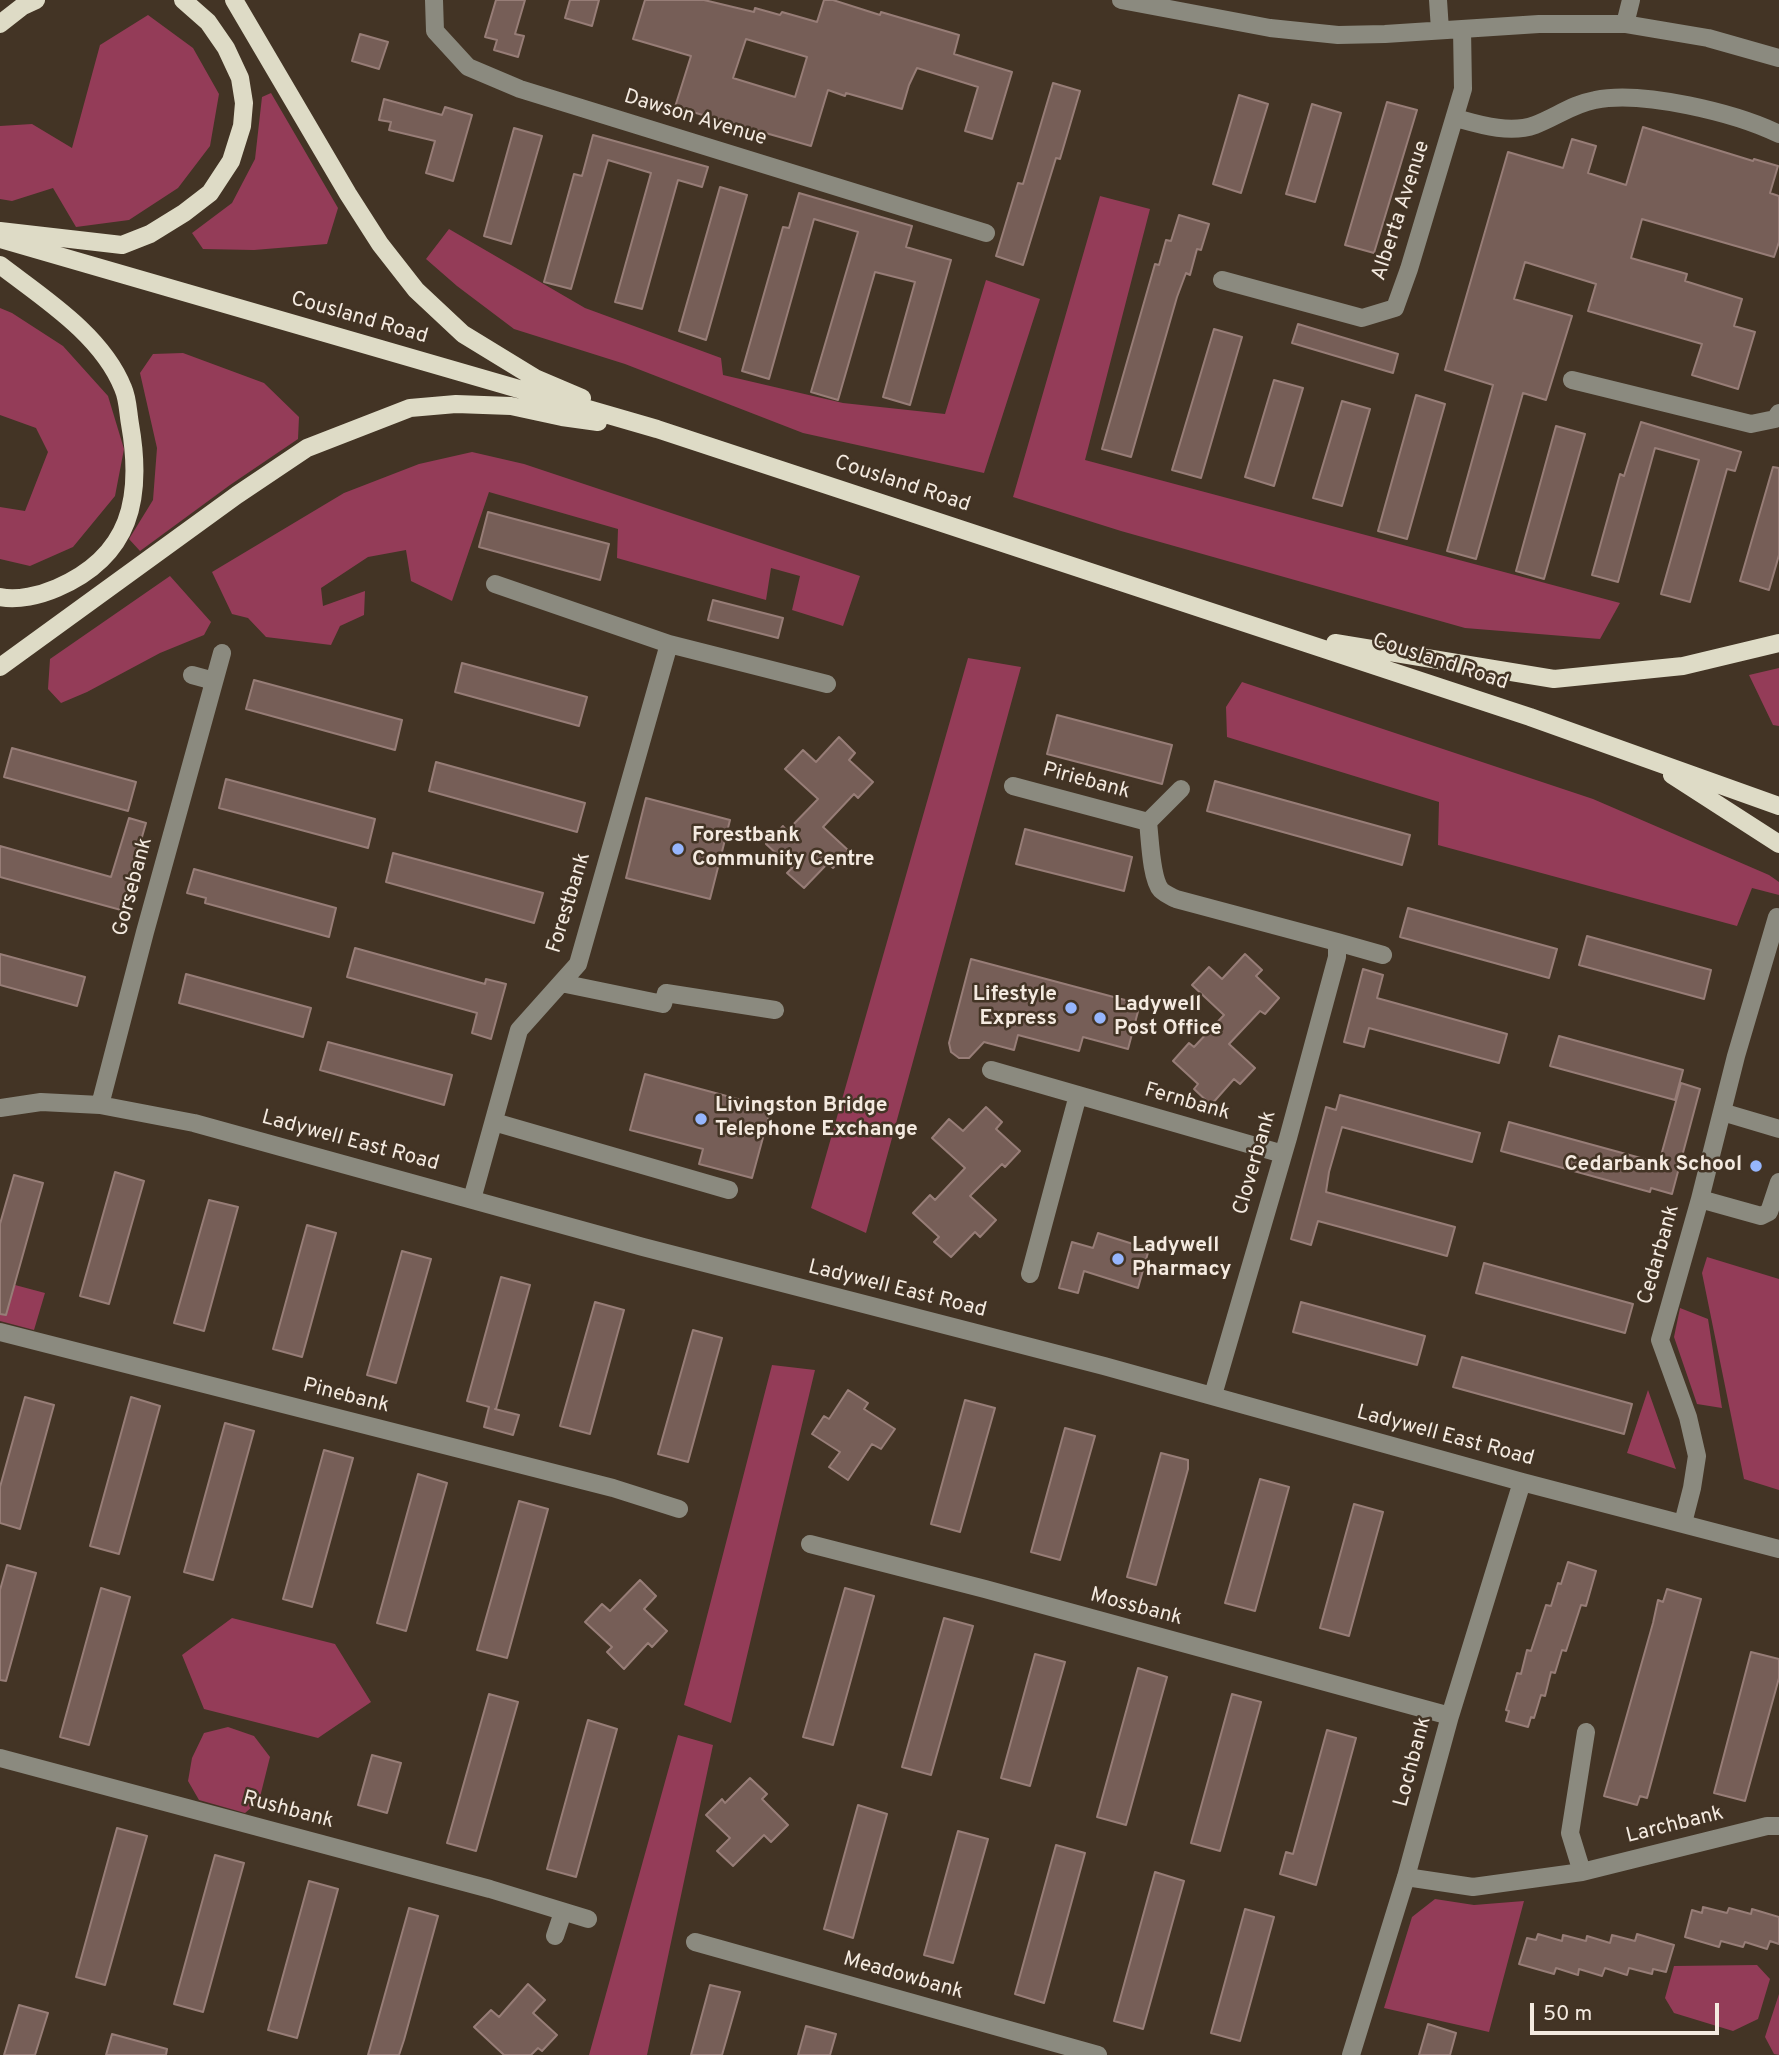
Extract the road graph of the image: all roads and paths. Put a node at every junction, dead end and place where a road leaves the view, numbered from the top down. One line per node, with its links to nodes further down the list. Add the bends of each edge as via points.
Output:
1 (36, 0): 8 (main road)
2 (183, 0): 15 (main road, via 208,22 226,48 240,78 244,103 231,161 210,193 150,234 122,245)
3 (234, 0): 22 (main road, via 354,204 416,290 463,334 535,378)
4 (434, 0): 16 (street, Dawson Avenue, via 435,31 468,67 520,89)
5 (1121, 0): 11 (street, via 1270,28 1338,35)
6 (1437, 0): 11 (street)
7 (1631, 0): 9 (street)
8 (0, 23)
9 (1625, 24): 10 (street); 12 (street, via 1708,38)
10 (1462, 29): 11 (street); 13 (street, Alberta Avenue, via 1463,89)
11 (1440, 30)
12 (1779, 58)
13 (1456, 118): 14 (street, via 1512,129 1596,100 1626,98 1716,112); 19 (street, Alberta Avenue, via 1395,308 1362,318)
14 (1779, 134)
15 (0, 231)
16 (986, 233)
17 (0, 239): 22 (main road, Cousland Road)
18 (0, 265): 24 (main road, via 95,342 114,369 124,390 133,440 135,488 131,512 117,541 98,564 52,590)
19 (1222, 280)
20 (1572, 380): 21 (street, via 1751,424 1774,419)
21 (1779, 413)
22 (657, 429): 25 (main road, Cousland Road); 29 (main road, via 511,406 410,408 307,448)
23 (495, 584): 27 (street)
24 (0, 597)
25 (1279, 634): 26 (main road, via 1555,679 1683,666); 33 (main road, Cousland Road)
26 (1779, 643)
27 (669, 644): 32 (street); 42 (street, Forestbank, via 579,964)
28 (222, 653): 31 (street, Gorsebank)
29 (0, 667)
30 (192, 675): 31 (street)
31 (214, 681): 46 (street, Gorsebank)
32 (827, 684)
33 (1648, 760): 36 (main road, Cousland Road); 38 (main road)
34 (1013, 786): 37 (street, Piriebank)
35 (1181, 789): 37 (street, Piriebank)
36 (1779, 806)
37 (1148, 822): 40 (street, Piriebank, via 1158,888 1165,894)
38 (1779, 845)
39 (1777, 917): 48 (street, Cedarbank)
40 (1337, 942): 41 (street); 51 (street, Cloverbank, via 1337,957)
41 (1383, 954)
42 (562, 982): 43 (street, via 663,1004 666,993); 49 (street, Forestbank, via 519,1030)
43 (775, 1010)
44 (991, 1070): 45 (street, Fernbank)
45 (1078, 1095): 51 (street, Fernbank); 56 (street)
46 (100, 1105): 47 (street, Ladywell East Road, via 41,1102); 54 (street, Ladywell East Road, via 194,1123)
47 (0, 1108)
48 (1722, 1112): 50 (street); 55 (street, Cedarbank)
49 (494, 1122): 53 (street); 54 (street, Forestbank)
50 (1779, 1129)
51 (1283, 1154): 58 (street, Cloverbank)
52 (1779, 1182): 55 (street, via 1769,1212 1761,1216)
53 (729, 1190)
54 (472, 1199): 58 (street, Ladywell East Road)
55 (1700, 1199): 61 (street, Cedarbank, via 1660,1340 1697,1456)
56 (1030, 1274)
57 (0, 1332): 60 (street, Pinebank, via 613,1488)
58 (1213, 1395): 59 (street, Ladywell East Road)
59 (1522, 1482): 61 (street, Ladywell East Road); 64 (street, Lochbank)
60 (679, 1509)
61 (1683, 1523): 63 (street, Ladywell East Road)
62 (810, 1544): 64 (street, Mossbank)
63 (1779, 1549)
64 (1450, 1716): 69 (street, Lochbank)
65 (1586, 1732): 68 (street, via 1570,1833)
66 (0, 1758): 70 (street, Rushbank)
67 (1779, 1826): 68 (street, Larchbank)
68 (1582, 1872): 69 (street, Larchbank, via 1473,1887)
69 (1406, 1877): 75 (street, Lochbank)
70 (563, 1912): 71 (street, Rushbank); 72 (street)
71 (588, 1919)
72 (555, 1936)
73 (695, 1942): 74 (street, Meadowbank)
74 (1098, 2055)
75 (1351, 2055)

